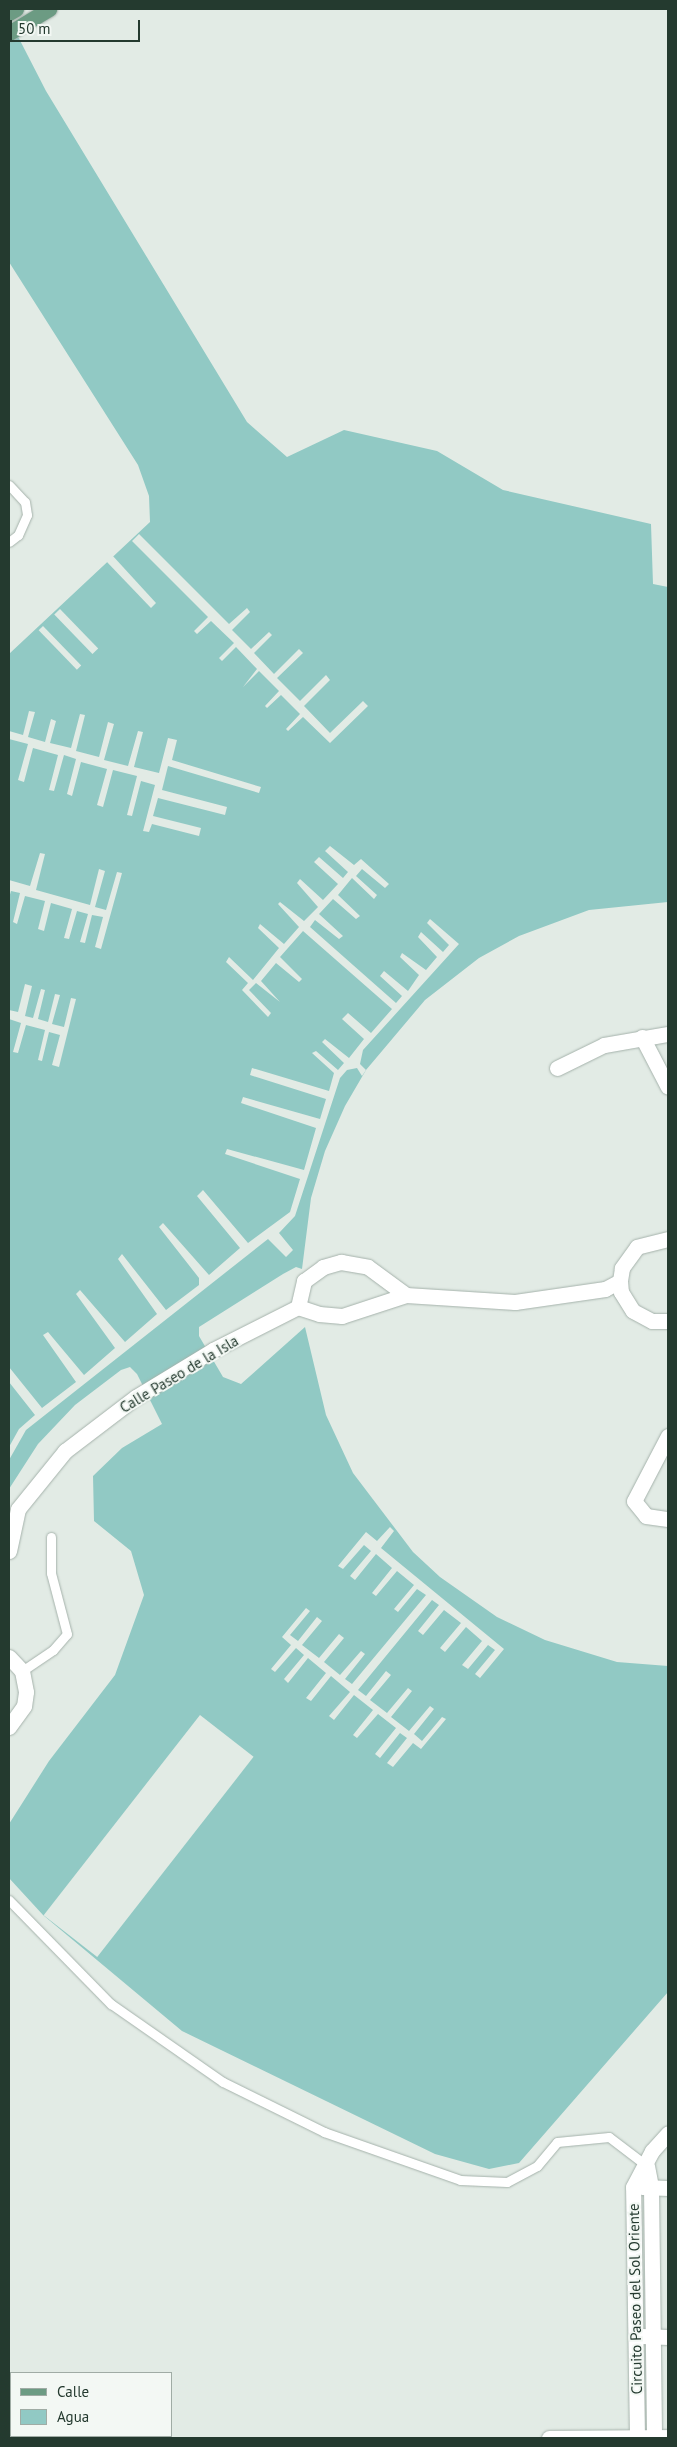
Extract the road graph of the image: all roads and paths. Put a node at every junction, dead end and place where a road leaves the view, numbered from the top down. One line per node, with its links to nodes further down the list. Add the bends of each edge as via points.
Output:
1 (16, 9): 3 (main road)
2 (49, 9): 4 (main road)
3 (9, 13)
4 (9, 33)
5 (9, 485): 6 (lane, via 25,502 27,515 18,535)
6 (9, 542)
7 (668, 1034): 8 (street)
8 (642, 1037): 9 (street, via 604,1045); 10 (street)
9 (557, 1068)
10 (668, 1087)
11 (667, 1238): 12 (street, via 637,1247 622,1268)
12 (620, 1281): 13 (street, via 605,1289 515,1302); 15 (street, via 621,1292 633,1311 652,1320)
13 (406, 1295): 14 (street, via 342,1316 319,1314); 14 (street, via 368,1267 341,1262 323,1267 304,1281)
14 (298, 1307): 19 (street, Calle Paseo de la Isla, via 213,1350 136,1397 65,1452 28,1493 13,1522)
15 (668, 1321)
16 (668, 1436): 17 (street, via 636,1493 638,1509 646,1516)
17 (668, 1519)
18 (51, 1537): 21 (lane, via 53,1588 67,1634 53,1650)
19 (9, 1551)
20 (9, 1657): 21 (street)
21 (22, 1672): 22 (street, via 26,1692 24,1706)
22 (9, 1727)
23 (9, 1900): 25 (lane, via 111,2004 223,2082 324,2132 460,2180 507,2182 537,2166 557,2142 609,2137)
24 (668, 2133): 25 (street, Circuito Paseo del Sol Oriente, via 652,2151)
25 (647, 2166): 26 (street, Circuito Paseo del Sol Oriente); 27 (street, Circuito Paseo del Sol Oriente)
26 (633, 2187): 27 (street); 29 (street, Circuito Paseo del Sol Oriente)
27 (651, 2187): 28 (street); 30 (street, Circuito Paseo del Sol Oriente)
28 (668, 2188)
29 (636, 2336): 30 (street); 32 (street, Circuito Paseo del Sol Oriente)
30 (652, 2337): 31 (street); 33 (street, Circuito Paseo del Sol Oriente)
31 (668, 2337)
32 (637, 2437): 33 (street); 34 (street)
33 (661, 2437)
34 (549, 2438)

